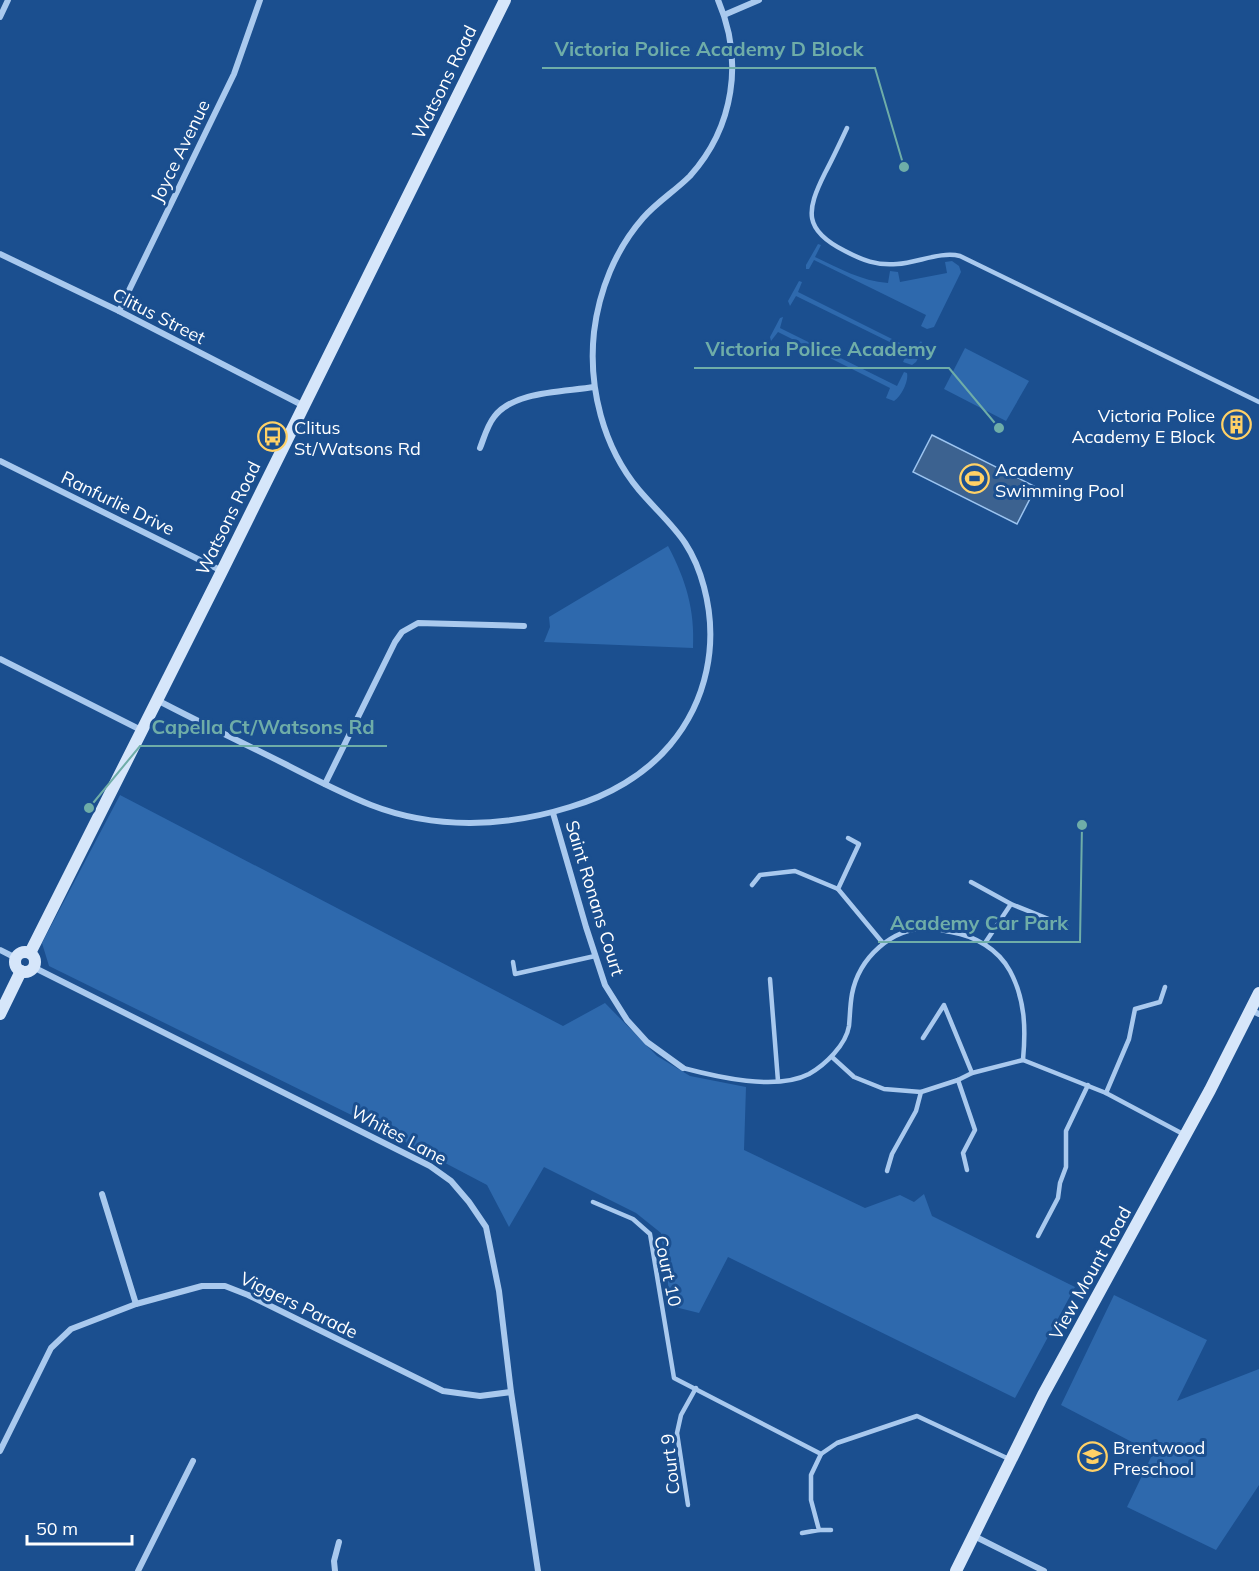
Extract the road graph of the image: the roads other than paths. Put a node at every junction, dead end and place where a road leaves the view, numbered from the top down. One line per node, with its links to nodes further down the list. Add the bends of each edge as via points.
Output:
1 (8, 0): 7 (street)
2 (260, 0): 10 (street, Joyce Avenue, via 234,74)
3 (505, 0): 13 (street, Watsons Road)
4 (718, 0): 6 (street)
5 (759, 0): 6 (street)
6 (724, 15): 11 (street, via 733,60 732,84 720,130 687,179 643,218 609,272 594,330)
7 (0, 17)
8 (848, 128): 12 (lane, via 813,201 814,225 830,244 882,265 960,256)
9 (0, 254): 10 (street, Clitus Street)
10 (119, 311): 13 (street, Clitus Street)
11 (594, 387): 14 (street, via 512,401 493,418); 22 (street, via 608,436 622,465 675,528 696,561 709,610 710,657 691,715 664,753 605,794)
12 (1259, 402)
13 (304, 406): 16 (street, Watsons Road)
14 (480, 448)
15 (0, 461): 16 (street, Ranfurlie Drive)
16 (222, 571): 19 (street, Watsons Road)
17 (524, 626): 21 (street, via 425,623 402,632)
18 (0, 659): 20 (street)
19 (157, 700): 20 (street, Watsons Road); 21 (street)
20 (142, 731): 32 (street, Watsons Road)
21 (325, 784): 22 (street, via 374,806 453,823 520,820)
22 (553, 813): 33 (street, Saint Ronans Court)
23 (848, 838): 26 (lane, via 859,844)
24 (971, 882): 27 (lane)
25 (752, 885): 26 (lane, via 760,875 795,871)
26 (838, 889): 29 (lane)
27 (1011, 904): 28 (lane); 30 (lane)
28 (1066, 926)
29 (882, 942): 30 (lane, via 928,928 961,933); 43 (lane, via 863,966 852,993 848,1029)
30 (985, 943): 44 (lane, via 1009,969 1020,996 1026,1030)
31 (0, 950): 34 (street)
32 (30, 953): 34 (street, via 20,953); 36 (street, via 34,958)
33 (595, 957): 35 (lane, via 515,974); 45 (street, Saint Ronans Court, via 605,985 627,1020 647,1042)
34 (16, 958): 36 (street, via 16,966)
35 (513, 962)
36 (27, 969): 41 (street); 60 (street, Whites Lane, via 430,1166 451,1182 486,1227 499,1292)
37 (770, 980): 48 (lane)
38 (1165, 987): 51 (lane, via 1160,1002 1135,1009 1129,1039)
39 (1259, 993): 40 (street, View Mount Road)
40 (1255, 1012): 52 (street, View Mount Road)
41 (0, 1014)
42 (923, 1038): 46 (lane, via 944,1005)
43 (832, 1057): 48 (lane, via 808,1075); 50 (lane, via 854,1077 885,1089)
44 (1023, 1060): 46 (lane); 49 (lane)
45 (683, 1068): 48 (lane, via 738,1080)
46 (972, 1072): 47 (lane)
47 (958, 1080): 50 (lane); 53 (lane, via 975,1130 963,1153)
48 (778, 1081)
49 (1088, 1085): 51 (lane); 57 (lane, via 1066,1131 1066,1167 1058,1198)
50 (921, 1092): 54 (lane)
51 (1106, 1093): 52 (lane)
52 (1185, 1135): 63 (street, View Mount Road)
53 (967, 1170)
54 (887, 1171)
55 (102, 1194): 58 (street)
56 (593, 1202): 59 (lane, Court 10, via 633,1220 650,1234 674,1378)
57 (1038, 1236)
58 (136, 1304): 60 (street, Viggers Parade, via 202,1286 225,1286 443,1391 480,1396); 61 (street, Viggers Parade, via 71,1329 51,1348)
59 (696, 1388): 62 (lane); 65 (lane, Court 9, via 681,1414 677,1433)
60 (511, 1392): 73 (street, Whites Lane)
61 (0, 1451)
62 (822, 1454): 63 (lane, via 837,1443 917,1416); 66 (lane, via 811,1475 811,1500)
63 (1009, 1460): 69 (street, View Mount Road)
64 (193, 1461): 71 (street)
65 (688, 1505)
66 (819, 1530): 67 (lane); 68 (lane)
67 (831, 1530)
68 (802, 1533)
69 (974, 1536): 74 (street, View Mount Road); 75 (street)
70 (339, 1542): 72 (street)
71 (138, 1571)
72 (335, 1571)
73 (538, 1571)
74 (956, 1571)
75 (1044, 1571)

